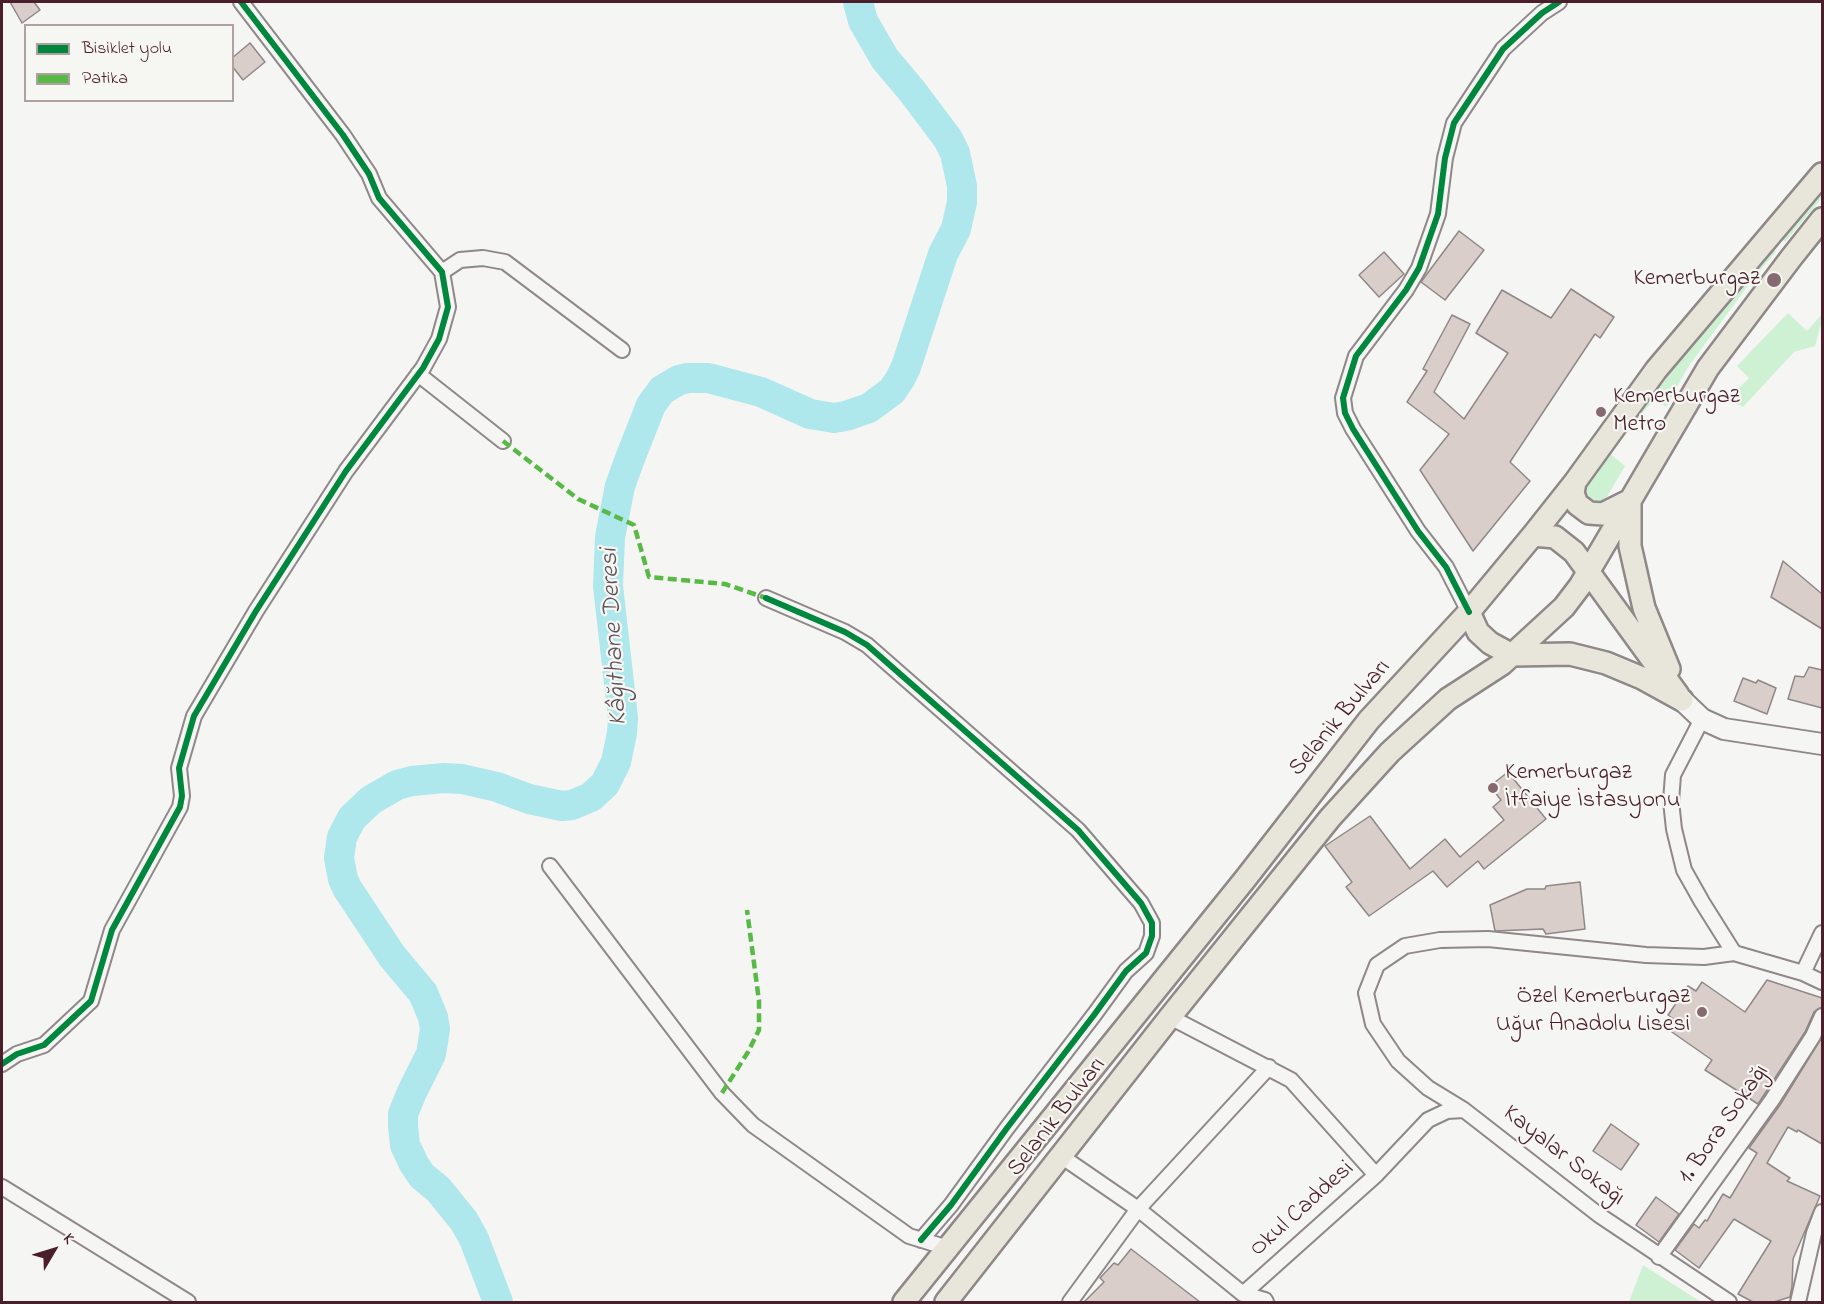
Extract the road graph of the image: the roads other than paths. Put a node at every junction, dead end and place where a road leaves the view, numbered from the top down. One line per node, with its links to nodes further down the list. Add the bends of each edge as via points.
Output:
1 (242, 2): 5 (street, via 343,135 369,174 379,198)
2 (1559, 2): 14 (street, via 1503,49 1454,123 1438,214 1419,268 1356,356 1342,398 1353,429 1418,531 1446,567)
3 (1822, 174): 9 (main road, Selanik Bulvarı, via 1656,370)
4 (1822, 219): 10 (main road, Selanik Bulvarı, via 1708,368)
5 (442, 272): 6 (street, via 460,260 483,258 505,262); 7 (street, via 448,307 439,339)
6 (622, 350)
7 (418, 374): 8 (street); 26 (street, via 340,480 194,716 179,768 180,807 112,930 91,1000 44,1046 17,1054)
8 (503, 441)
9 (1575, 482): 10 (main road, via 1577,504 1589,513 1603,514); 11 (main road, Selanik Bulvarı)
10 (1630, 500): 12 (main road, Selanik Bulvarı); 16 (main road, via 1630,546 1644,608)
11 (1533, 535): 12 (main road, via 1555,537); 14 (main road, Selanik Bulvarı)
12 (1589, 570): 15 (main road, Selanik Bulvarı, via 1564,607); 16 (main road)
13 (766, 598): 34 (street, via 867,645 1078,830 1140,903 1152,923 1146,953 1125,971)
14 (1469, 612): 15 (main road, via 1478,632); 35 (main road, Selanik Bulvarı, via 1369,720)
15 (1512, 655): 16 (main road, via 1570,654 1606,663); 25 (main road, Selanik Bulvarı, via 1448,699 1390,752 1330,818)
16 (1682, 700): 17 (street)
17 (1702, 719): 18 (street, via 1724,729); 21 (street, via 1673,775 1674,829 1684,870)
18 (1822, 744)
19 (550, 866): 34 (street, via 722,1093 753,1125 909,1236)
20 (1822, 933): 22 (street)
21 (1734, 953): 22 (street); 28 (street, via 1704,957 1646,955 1488,939 1440,940 1405,946 1377,965 1366,993 1373,1024 1398,1061 1428,1088)
22 (1803, 973): 23 (street)
23 (1822, 982)
24 (1822, 1016): 36 (street, 1. Bora Sokağı, via 1772,1100)
25 (1170, 1017): 27 (street, Okul Caddesi); 29 (main road, Selanik Bulvarı)
26 (2, 1064)
27 (1269, 1067): 30 (street, Okul Caddesi, via 1291,1080); 32 (street)
28 (1464, 1110): 30 (street, Kayalar Sokağı, via 1447,1111 1428,1120); 36 (street, Kayalar Sokağı)
29 (1061, 1156): 32 (street); 41 (main road, Selanik Bulvarı)
30 (1376, 1175): 38 (street, Okul Caddesi)
31 (2, 1187): 39 (street)
32 (1138, 1209): 38 (street); 42 (street)
33 (1822, 1212): 45 (street)
34 (921, 1240): 35 (street)
35 (948, 1248): 37 (main road, Selanik Bulvarı)
36 (1659, 1257): 44 (street, Kayalar Sokağı)
37 (921, 1282): 40 (main road, Selanik Bulvarı); 41 (main road)
38 (1243, 1294): 43 (street, Okul Caddesi)
39 (188, 1302)
40 (904, 1302)
41 (946, 1302)
42 (1070, 1302)
43 (1266, 1302)
44 (1729, 1302)
45 (1798, 1302)

